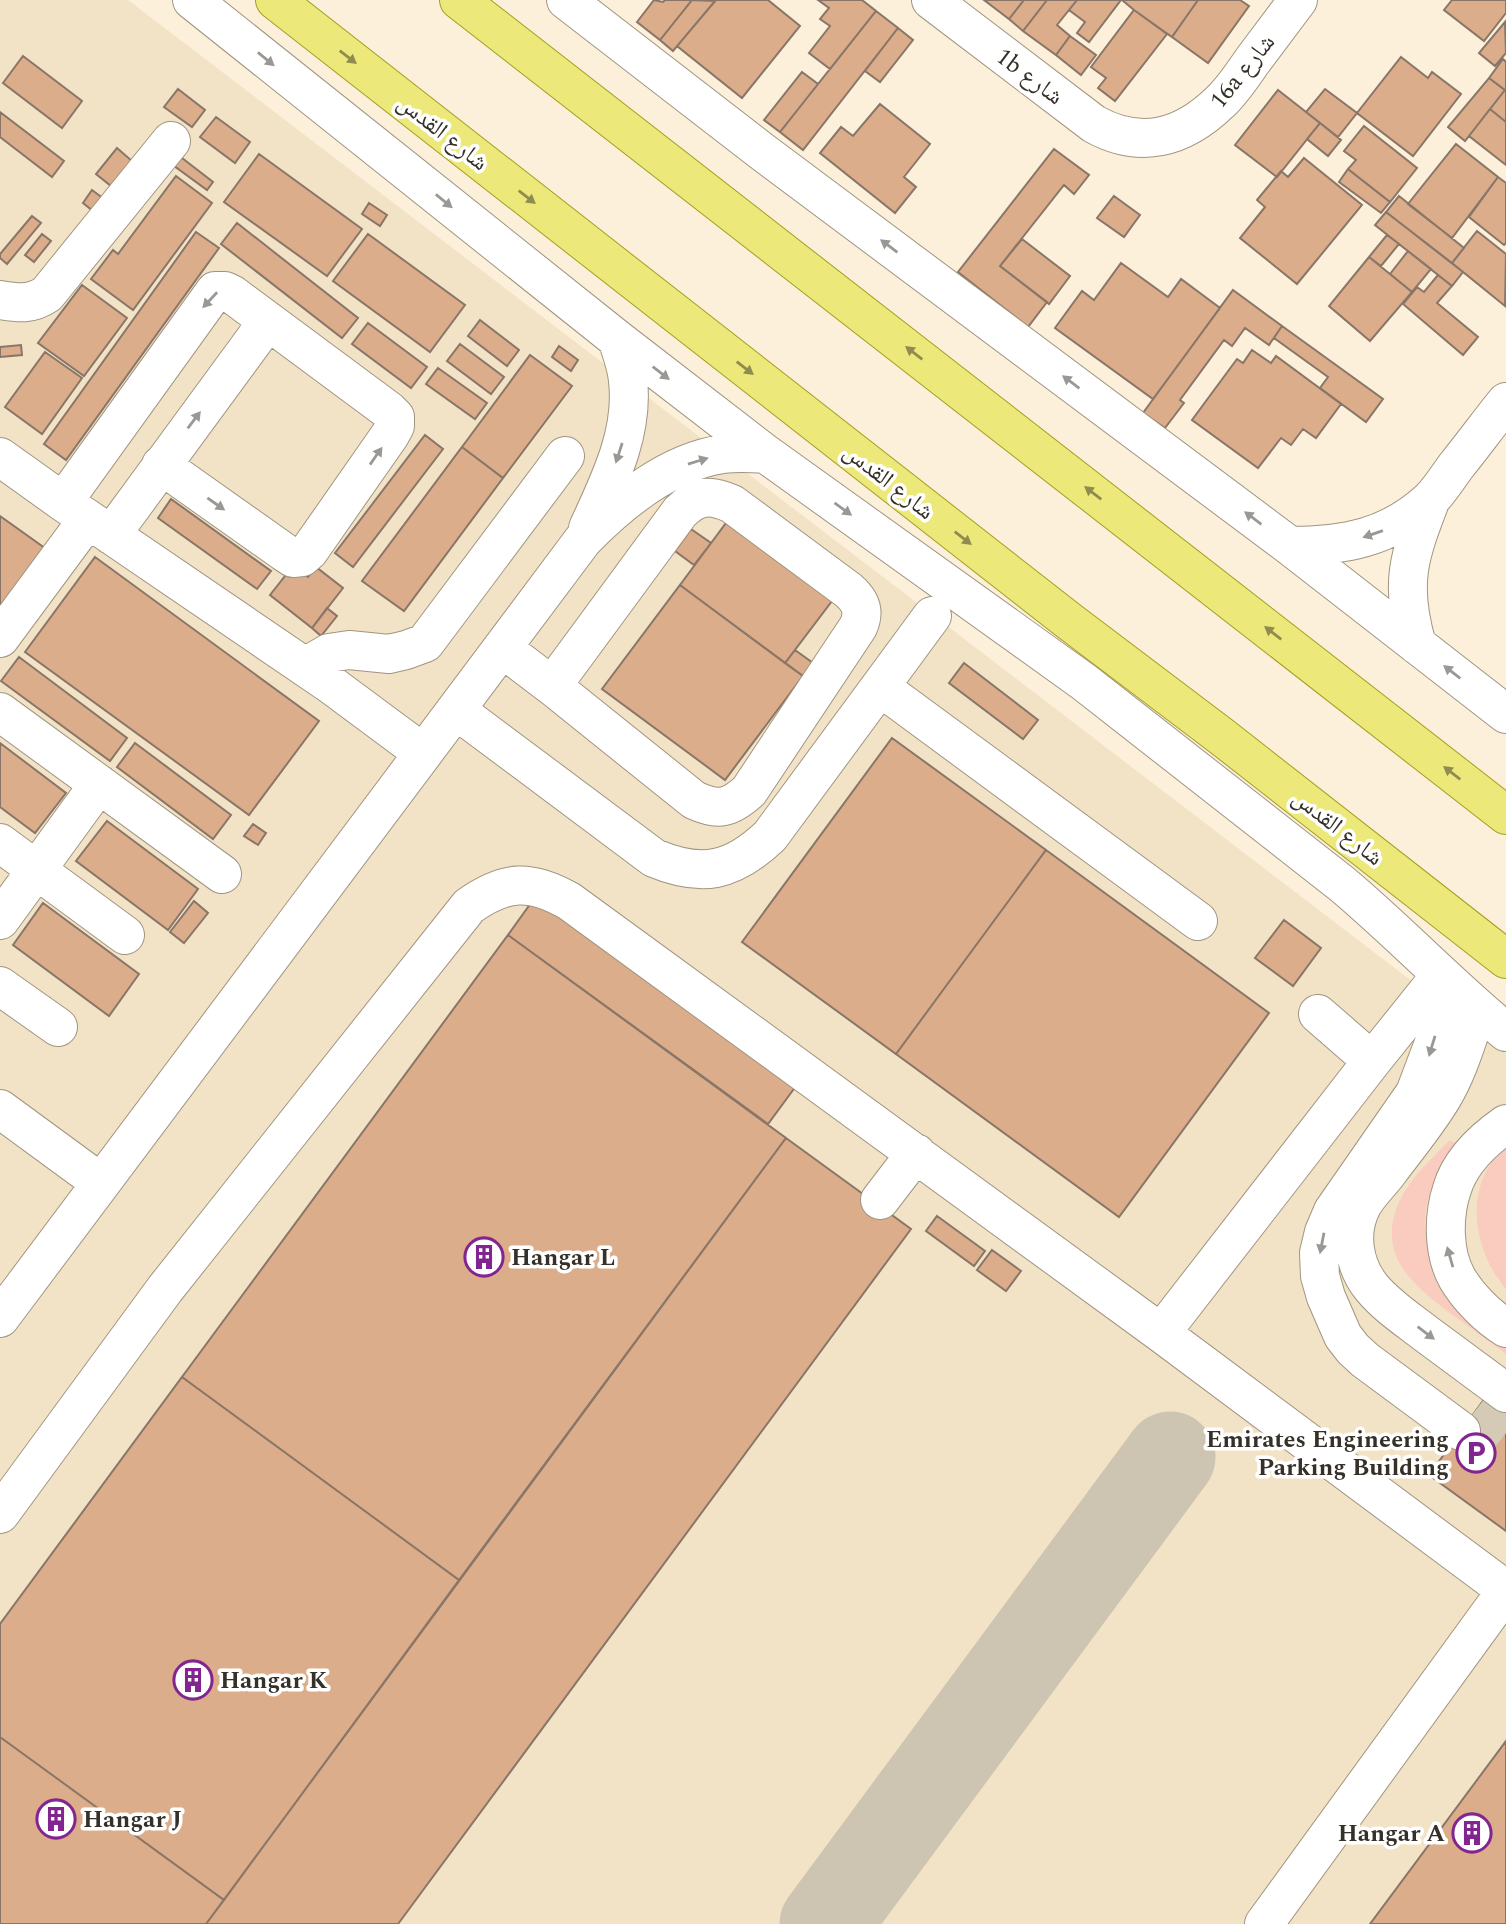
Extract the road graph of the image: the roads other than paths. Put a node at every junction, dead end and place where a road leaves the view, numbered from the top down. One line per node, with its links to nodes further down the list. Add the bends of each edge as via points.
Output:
1 (275, 0): 40 (main road, شارع القدس, one-way to 40)
2 (459, 0): 33 (main road, one-way to 2)
3 (566, 0): 20 (street, one-way to 3)
4 (930, 0): 7 (street, 1b شارع, via 1094,124)
5 (1298, 0): 7 (street, 16a شارع, via 1222,100 1203,117 1165,137)
6 (200, 5): 11 (street, one-way to 11)
7 (1137, 139)
8 (171, 141): 9 (street, via 47,294 28,303)
9 (0, 300)
10 (268, 321): 16 (street, one-way to 10); 16 (street, one-way to 10, via 293,558 309,551 390,435 395,417); 18 (street, one-way to 18, via 225,290 215,291)
11 (617, 339): 13 (street, one-way to 13); 19 (street, one-way to 19, via 628,379 627,425)
12 (1506, 402): 17 (street)
13 (766, 454): 19 (street, one-way to 13, via 635,494 684,465 723,454); 41 (street, one-way to 41, via 1084,682 1342,884)
14 (565, 456): 25 (street, via 425,643 389,654 328,653)
15 (0, 457): 18 (street)
16 (160, 465): 18 (street)
17 (1431, 499): 20 (street, one-way to 20, via 1387,530 1324,546); 23 (street, via 1408,565 1409,619)
18 (87, 519): 22 (street); 25 (street)
19 (583, 540): 24 (street)
20 (1290, 546): 23 (street)
21 (932, 616): 27 (street)
22 (0, 638)
23 (1417, 645): 30 (street, one-way to 23)
24 (502, 648): 26 (street); 28 (street)
25 (305, 667): 31 (street)
26 (552, 686): 26 (street, via 694,800 724,807 749,791 858,627 862,607 857,597 732,504 704,497 680,512)
27 (880, 687): 28 (street, via 770,836 736,862 694,870 654,858); 38 (street)
28 (456, 710): 31 (street)
29 (0, 712): 32 (street)
30 (1506, 714)
31 (423, 753): 51 (street)
32 (99, 785): 35 (street); 36 (street)
33 (1506, 815)
34 (0, 844): 35 (street)
35 (36, 870): 37 (street); 39 (street)
36 (222, 874)
37 (0, 920)
38 (1198, 921)
39 (125, 934)
40 (1506, 959)
41 (1444, 977): 44 (street); 46 (street); 57 (street, one-way to 57, via 1435,1040 1415,1093 1333,1211 1319,1253 1320,1276 1343,1336 1365,1360)
42 (0, 986): 45 (street)
43 (1318, 1014): 46 (street)
44 (1492, 1021): 50 (street)
45 (58, 1027)
46 (1372, 1061): 55 (street)
47 (0, 1109): 51 (street)
48 (1506, 1124): 54 (street, one-way to 48, via 1474,1301 1457,1278 1447,1249 1446,1222 1452,1189 1466,1163)
49 (916, 1153): 52 (street); 55 (street); 58 (street, via 569,901 529,885 487,893 469,906 165,1289)
50 (1382, 1181): 56 (street, via 1376,1237 1388,1269 1399,1283); 57 (street, one-way to 57, via 1358,1213 1354,1230 1357,1263 1373,1290)
51 (101, 1183): 53 (street)
52 (880, 1200)
53 (0, 1318)
54 (1506, 1328)
55 (1161, 1333): 59 (street)
56 (1506, 1362)
57 (1481, 1412)
58 (0, 1514)
59 (1506, 1590): 60 (street)
60 (1264, 1924)

